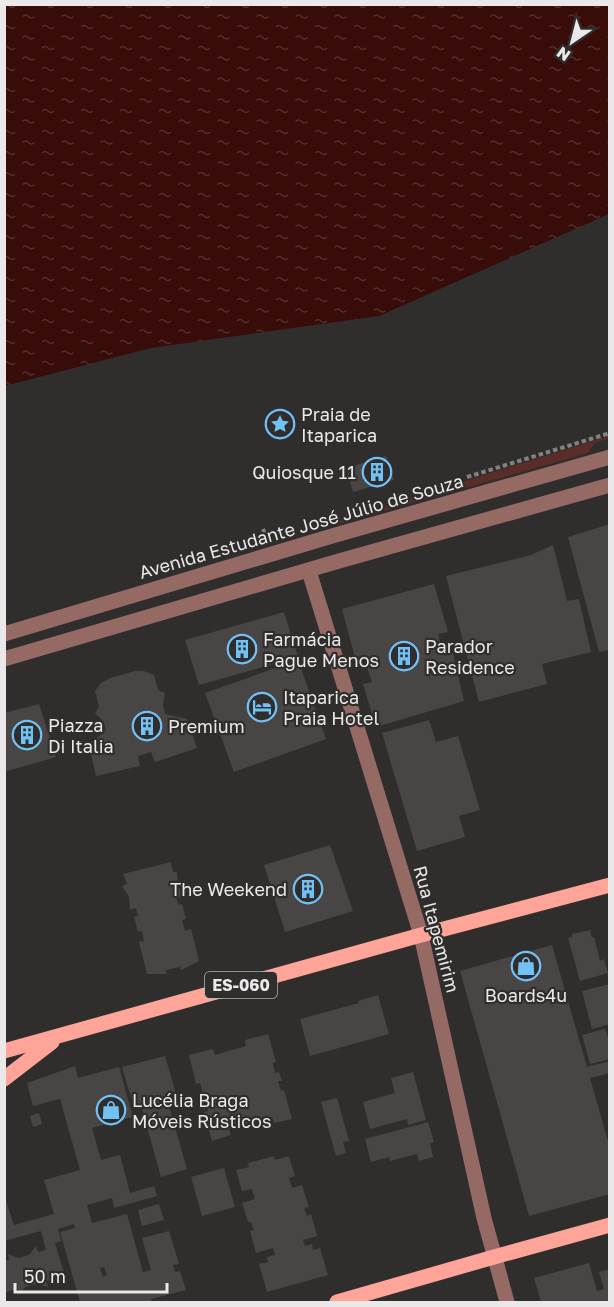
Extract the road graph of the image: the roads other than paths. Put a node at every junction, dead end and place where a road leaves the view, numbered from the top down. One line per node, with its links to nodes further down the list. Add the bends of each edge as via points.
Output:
1 (609, 457): 4 (street, Avenida Estudante José Júlio de Souza)
2 (609, 485): 3 (street)
3 (309, 571): 5 (street); 7 (street, Rua Itapemirim)
4 (4, 634)
5 (4, 659)
6 (609, 885): 7 (main road, ES-060)
7 (421, 935): 8 (main road, ES-060); 12 (street, Rua Itapemirim)
8 (62, 1036): 9 (main road, ES-060); 10 (main road, ES-060)
9 (4, 1051)
10 (4, 1078)
11 (609, 1225): 12 (main road)
12 (494, 1257): 13 (main road); 14 (street, Rua Itapemirim)
13 (337, 1302)
14 (507, 1302)

